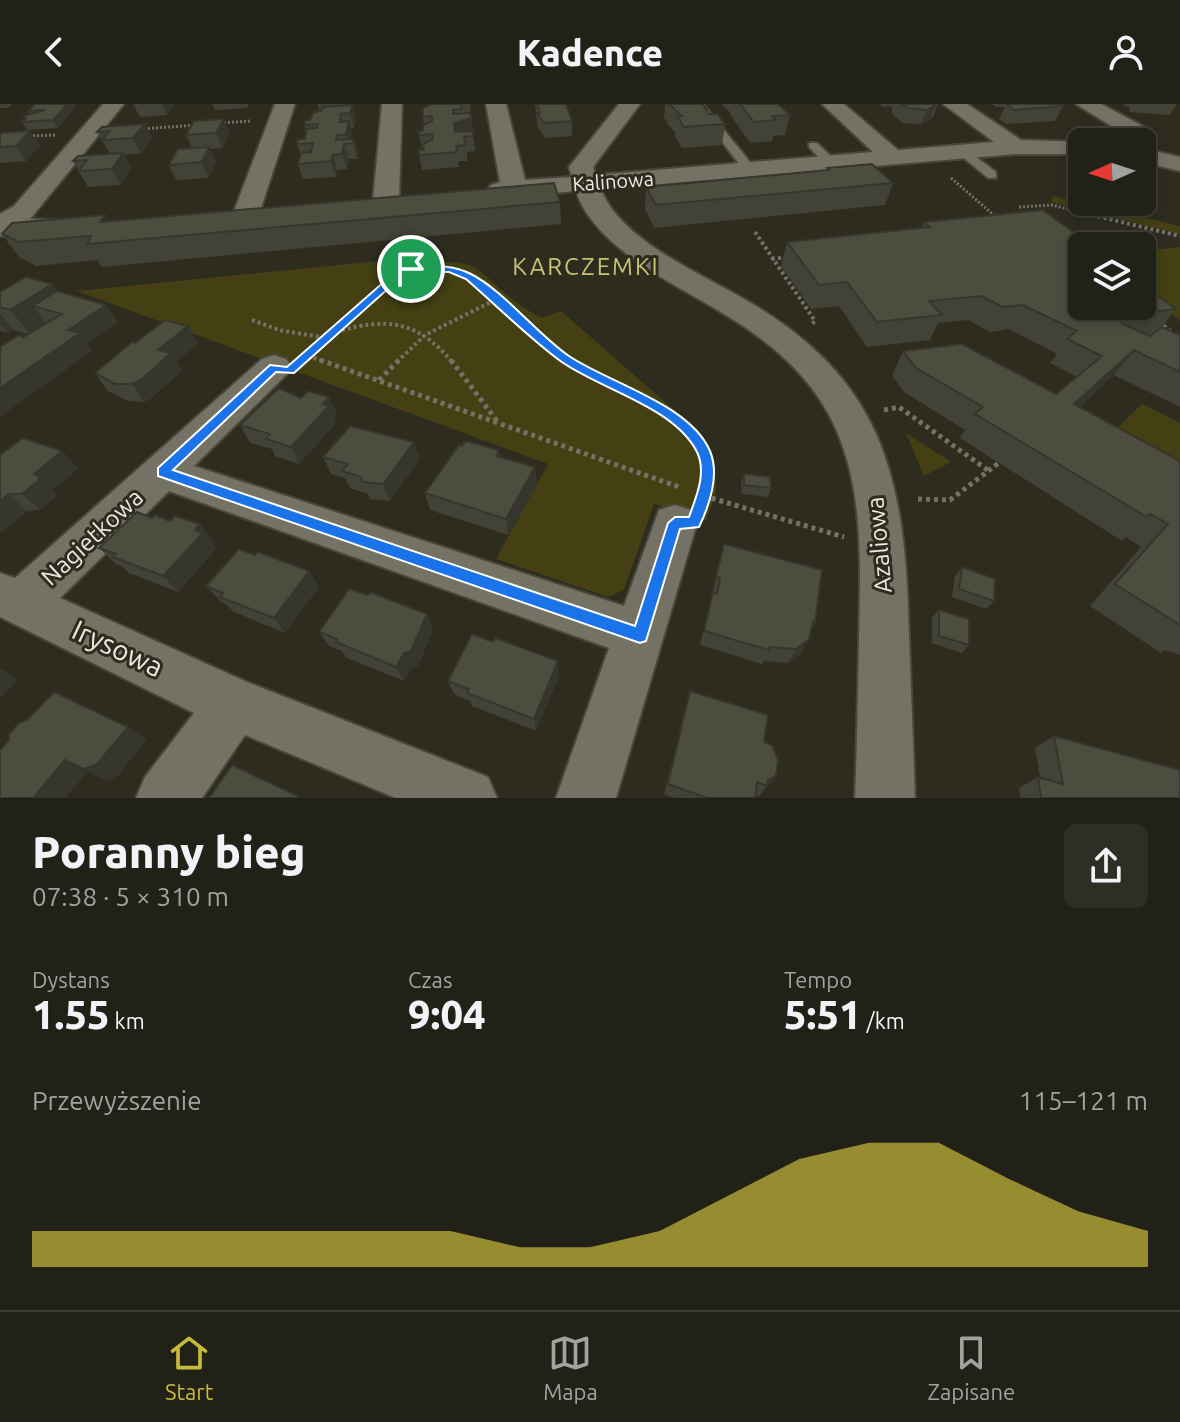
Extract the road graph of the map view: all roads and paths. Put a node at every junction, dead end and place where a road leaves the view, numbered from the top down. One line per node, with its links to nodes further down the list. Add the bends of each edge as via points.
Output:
1 (114, 104): 37 (street, via 23,212)
2 (392, 104): 29 (street)
3 (496, 104): 26 (street)
4 (630, 104): 25 (street, via 581,167)
5 (698, 104): 22 (lane)
6 (832, 104): 19 (street)
7 (953, 104): 15 (street)
8 (1086, 104): 10 (street)
9 (282, 112): 11 (path); 33 (street)
10 (1118, 128)
11 (134, 129)
12 (1171, 134): 13 (street)
13 (1156, 141)
14 (813, 145): 20 (lane)
15 (1016, 147): 16 (street, Kalinowa); 17 (street, Kalinowa)
16 (1068, 147)
17 (963, 152): 19 (street, Kalinowa); 24 (lane)
18 (1156, 153): 21 (street)
19 (898, 162): 20 (street, Kalinowa)
20 (831, 163): 22 (street, Kalinowa)
21 (1180, 164)
22 (750, 170): 25 (street, Kalinowa)
23 (945, 173): 35 (path)
24 (992, 175)
25 (584, 183): 26 (street, Kalinowa); 65 (street, Azaliowa, via 604,217 630,243 739,307 791,345 849,416 867,458 881,524)
26 (514, 188): 27 (street, Kalinowa)
27 (472, 192)
28 (415, 197): 29 (street)
29 (386, 200): 30 (street)
30 (355, 202)
31 (1019, 207): 39 (path, via 1052,205)
32 (278, 209): 33 (street)
33 (247, 211): 34 (street)
34 (217, 214)
35 (999, 218)
36 (94, 224): 37 (street)
37 (0, 227)
38 (755, 232): 41 (path)
39 (1180, 236)
40 (789, 257): 41 (path)
41 (772, 259): 45 (path, via 815,321)
42 (497, 299): 46 (path); 47 (path, via 470,277 450,269 411,269); 57 (path, via 565,359 683,426 704,451 708,478)
43 (252, 320): 47 (path, via 303,336)
44 (1156, 320): 48 (path, via 1180,339)
45 (811, 326)
46 (425, 335): 47 (path, via 398,322 384,322); 50 (path); 52 (path, via 459,367)
47 (329, 336): 49 (path)
48 (1165, 341)
49 (290, 361): 50 (path); 55 (street, Nagietkowa)
50 (379, 380): 52 (path)
51 (884, 410): 54 (path, via 899,407)
52 (498, 422): 57 (path)
53 (1000, 462): 54 (path)
54 (989, 471): 56 (path, via 950,500)
55 (162, 472): 59 (street, Nagietkowa); 60 (street, Nagietkowa)
56 (918, 499)
57 (689, 510): 58 (path); 60 (street)
58 (853, 540)
59 (11, 598): 61 (street, Irysowa)
60 (640, 635): 64 (street)
61 (235, 704): 62 (street); 63 (street, Irysowa)
62 (166, 798)
63 (467, 798)
64 (586, 798)
65 (885, 798)

